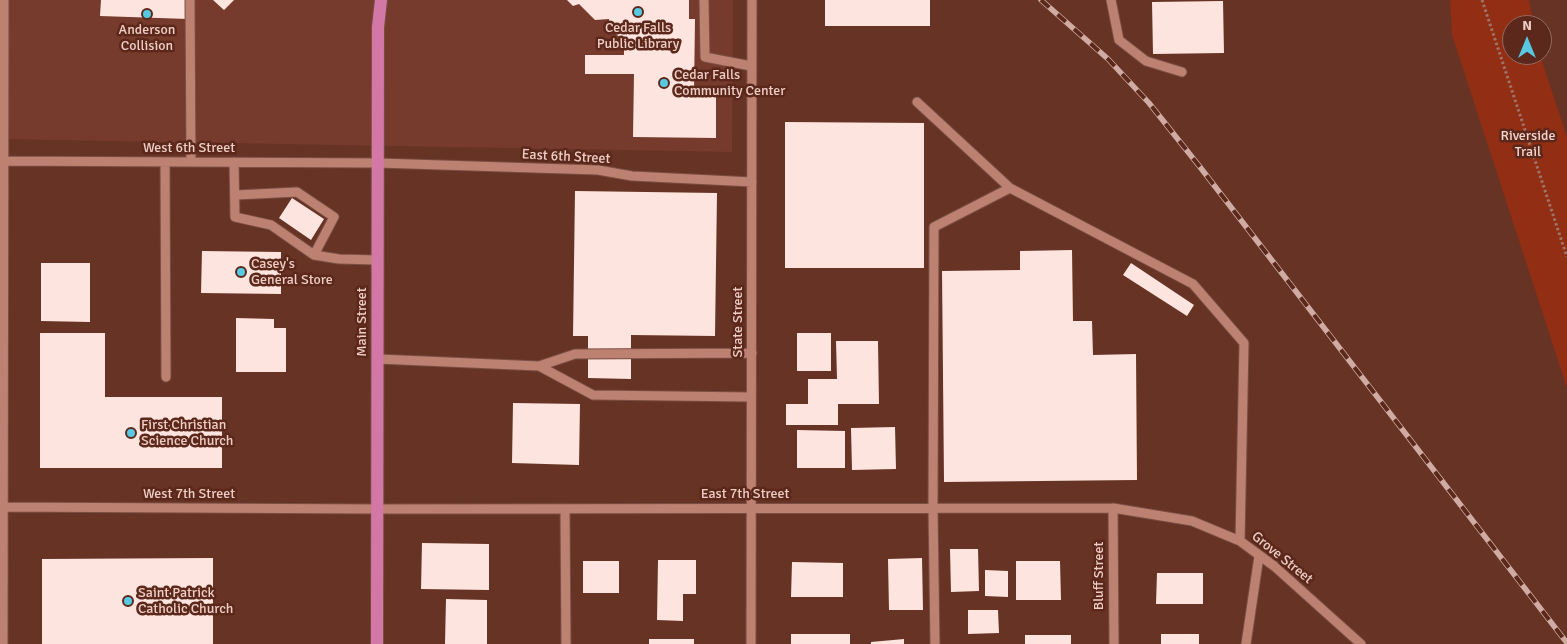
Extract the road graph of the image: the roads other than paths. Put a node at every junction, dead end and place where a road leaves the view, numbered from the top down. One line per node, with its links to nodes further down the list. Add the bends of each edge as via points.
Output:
1 (4, 0): 10 (street)
2 (190, 0): 12 (street)
3 (381, 0): 14 (main road, Main Street, via 378,27)
4 (704, 0): 7 (street, via 705,57)
5 (752, 0): 7 (street, State Street)
6 (1111, 0): 8 (street, via 1119,40 1146,61)
7 (751, 66): 15 (street, State Street)
8 (1182, 72)
9 (917, 102): 16 (street)
10 (2, 161): 11 (street, West 6th Street); 25 (street)
11 (165, 162): 12 (street, West 6th Street); 23 (street)
12 (192, 162): 13 (street, West 6th Street)
13 (234, 162): 14 (street, West 6th Street); 17 (street)
14 (378, 163): 15 (street, East 6th Street, via 598,170 632,176); 19 (main road, Main Street)
15 (752, 182): 20 (street, State Street)
16 (1010, 188): 27 (street, via 934,226); 31 (street, via 1193,284 1244,343)
17 (236, 195): 18 (street, via 235,217 271,225); 18 (street, via 298,192 334,217)
18 (314, 254): 19 (street, via 340,259)
19 (377, 260): 21 (main road, Main Street)
20 (752, 353): 22 (street, via 575,354); 24 (street, State Street)
21 (378, 359): 22 (street); 29 (main road, Main Street)
22 (540, 366): 24 (street, via 593,395)
23 (166, 377)
24 (751, 397): 26 (street, State Street)
25 (2, 507): 29 (street, West 7th Street); 33 (street)
26 (751, 508): 27 (street, East 7th Street); 30 (street, East 7th Street); 36 (street, State Street)
27 (933, 508): 28 (street, East 7th Street); 37 (street)
28 (1113, 508): 31 (street, Grove Street, via 1192,521); 38 (street, Bluff Street)
29 (377, 509): 30 (street, East 7th Street); 34 (main road, Main Street)
30 (565, 509): 35 (street)
31 (1240, 541): 32 (street, Grove Street)
32 (1259, 556): 39 (street); 40 (street, Grove Street)
33 (3, 644)
34 (377, 644)
35 (566, 644)
36 (751, 644)
37 (935, 644)
38 (1114, 644)
39 (1246, 644)
40 (1361, 644)

